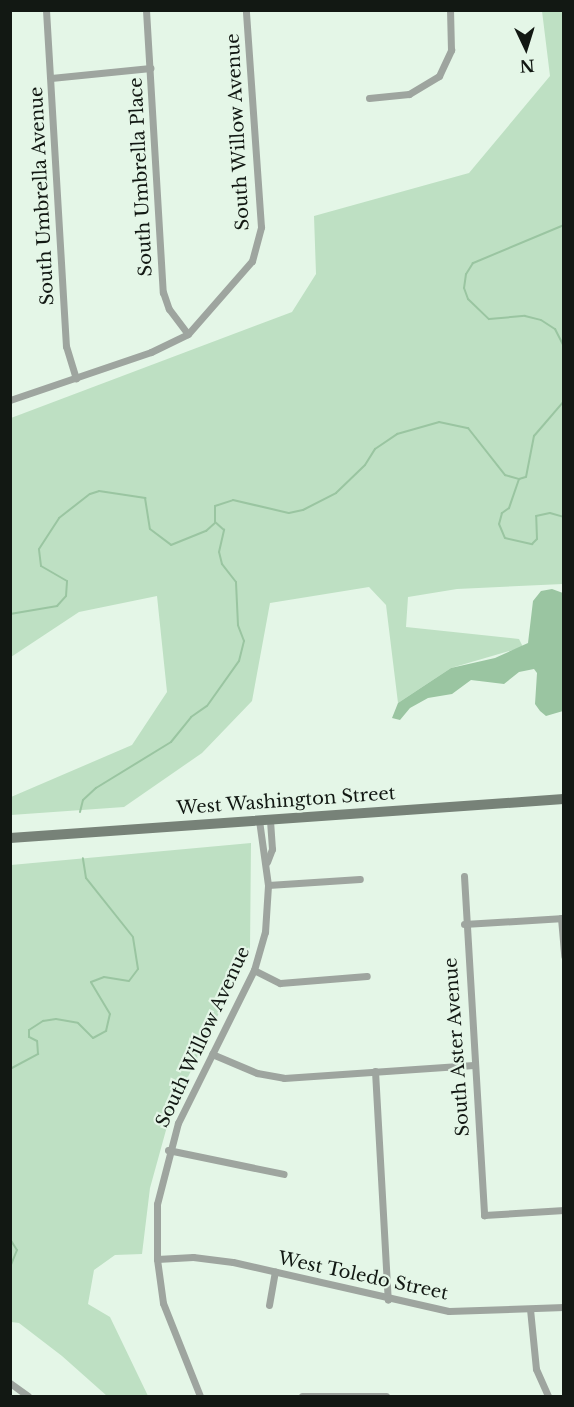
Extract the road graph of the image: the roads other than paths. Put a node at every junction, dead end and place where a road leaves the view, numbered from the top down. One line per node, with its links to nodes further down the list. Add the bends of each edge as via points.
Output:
1 (46, 10): 6 (street, South Umbrella Avenue)
2 (146, 10): 5 (street, South Umbrella Place)
3 (246, 10): 8 (street, South Willow Avenue, via 259,239 246,270)
4 (450, 10): 7 (street, via 447,64 433,82 418,92)
5 (150, 68): 6 (street); 8 (street, South Umbrella Place, via 163,292 169,309)
6 (51, 78): 9 (street, South Umbrella Avenue, via 66,346)
7 (369, 98)
8 (188, 334): 9 (street)
9 (76, 379): 10 (street)
10 (10, 400)
11 (564, 799): 12 (main road, West Washington Street)
12 (270, 819): 13 (main road, West Washington Street); 15 (street, South Willow Avenue, via 272,849)
13 (259, 820): 14 (main road, West Washington Street); 15 (street, South Willow Avenue, via 261,851)
14 (10, 838)
15 (267, 862): 18 (street, South Willow Avenue)
16 (464, 876): 20 (street, South Aster Avenue)
17 (360, 879): 18 (street)
18 (268, 885): 22 (street, South Willow Avenue, via 265,932)
19 (562, 918): 20 (street); 21 (street)
20 (464, 924): 25 (street, South Aster Avenue)
21 (564, 956)
22 (254, 970): 23 (street, via 280,983); 24 (street, South Willow Avenue)
23 (367, 976)
24 (212, 1054): 26 (street, via 257,1073 284,1078); 27 (street, South Willow Avenue)
25 (474, 1065): 26 (street); 29 (street, South Aster Avenue, via 484,1215)
26 (375, 1071): 32 (street)
27 (168, 1150): 28 (street); 30 (street, South Willow Avenue, via 157,1204)
28 (284, 1174)
29 (564, 1210)
30 (157, 1259): 31 (street, West Toledo Street, via 193,1257); 38 (street, South Willow Avenue, via 173,1336)
31 (275, 1272): 32 (street, West Toledo Street); 33 (street)
32 (388, 1300): 35 (street, West Toledo Street, via 449,1311)
33 (269, 1305)
34 (564, 1307): 35 (street, West Toledo Street)
35 (530, 1309): 41 (street, via 536,1370)
36 (10, 1383): 37 (street)
37 (28, 1396)
38 (200, 1396)
39 (302, 1396): 40 (street)
40 (386, 1396)
41 (548, 1396)

